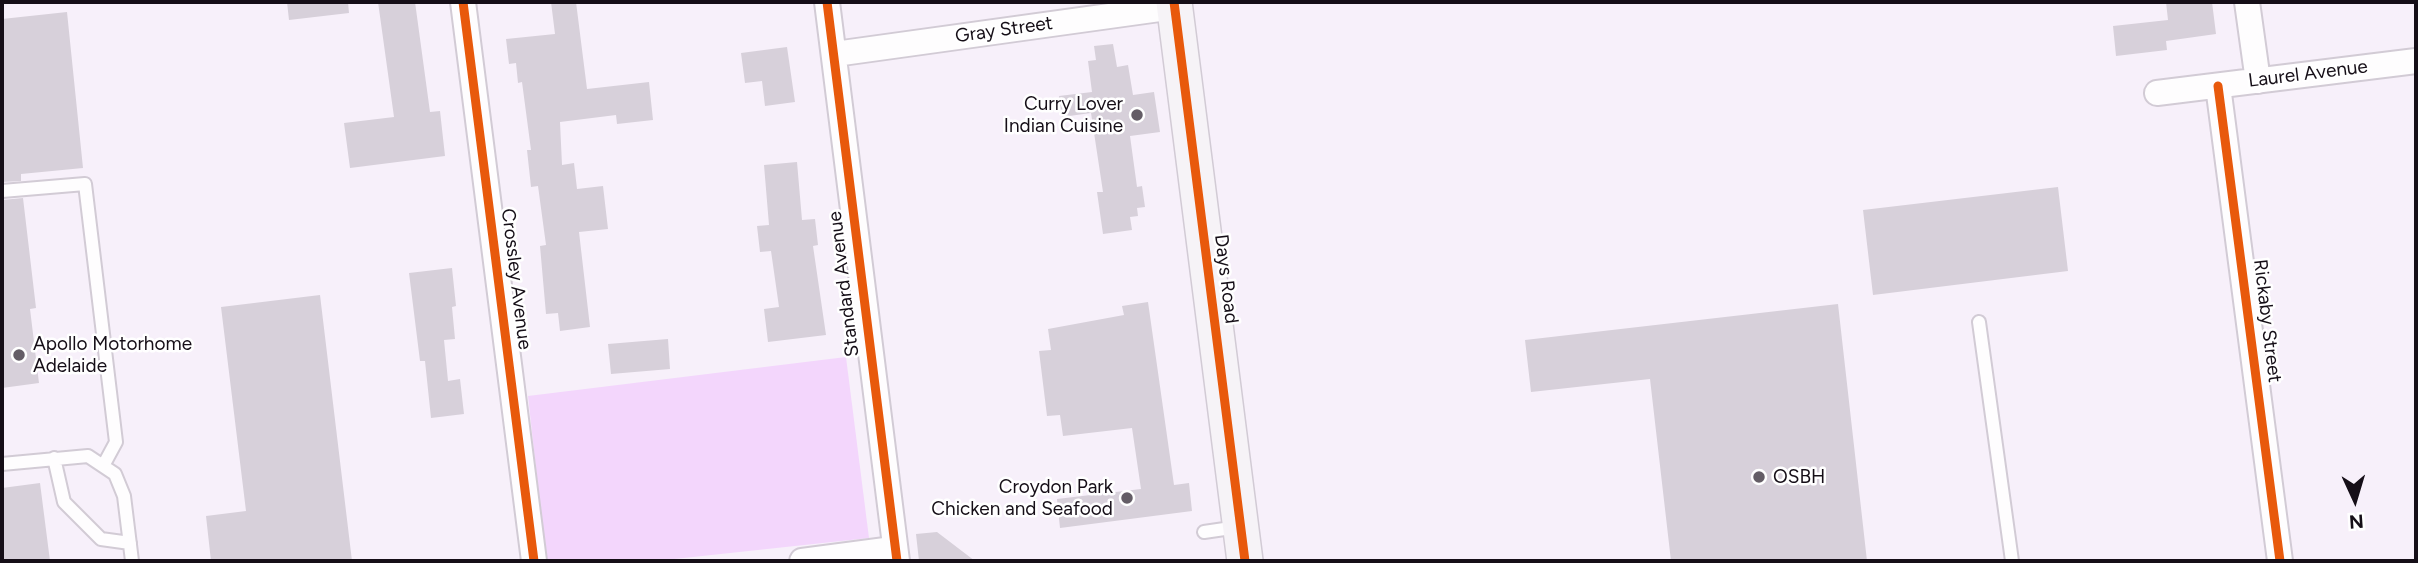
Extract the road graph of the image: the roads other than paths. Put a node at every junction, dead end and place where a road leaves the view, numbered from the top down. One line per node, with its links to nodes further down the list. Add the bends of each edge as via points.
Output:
1 (463, 2): 20 (street, Crossley Avenue)
2 (827, 2): 5 (street, Standard Avenue)
3 (2248, 2): 7 (street)
4 (1174, 5): 5 (street, Gray Street); 15 (main road, Days Road)
5 (835, 54): 18 (street, Standard Avenue)
6 (2416, 61): 7 (street, Laurel Avenue)
7 (2258, 81): 8 (street, Laurel Avenue)
8 (2218, 86): 9 (street, Laurel Avenue); 24 (street, Rickaby Street)
9 (2157, 93)
10 (2, 191): 14 (lane, via 85,184 116,442)
11 (1979, 322): 23 (lane)
12 (54, 458): 13 (lane); 14 (lane, via 88,456); 17 (lane, via 64,502 101,539)
13 (2, 464)
14 (103, 466): 17 (lane, via 115,474 124,496)
15 (1240, 527): 16 (lane); 22 (main road, Days Road)
16 (1204, 532)
17 (130, 543): 19 (lane)
18 (895, 555): 21 (street)
19 (132, 561)
20 (534, 561)
21 (802, 561)
22 (1245, 561)
23 (2012, 561)
24 (2280, 561)

